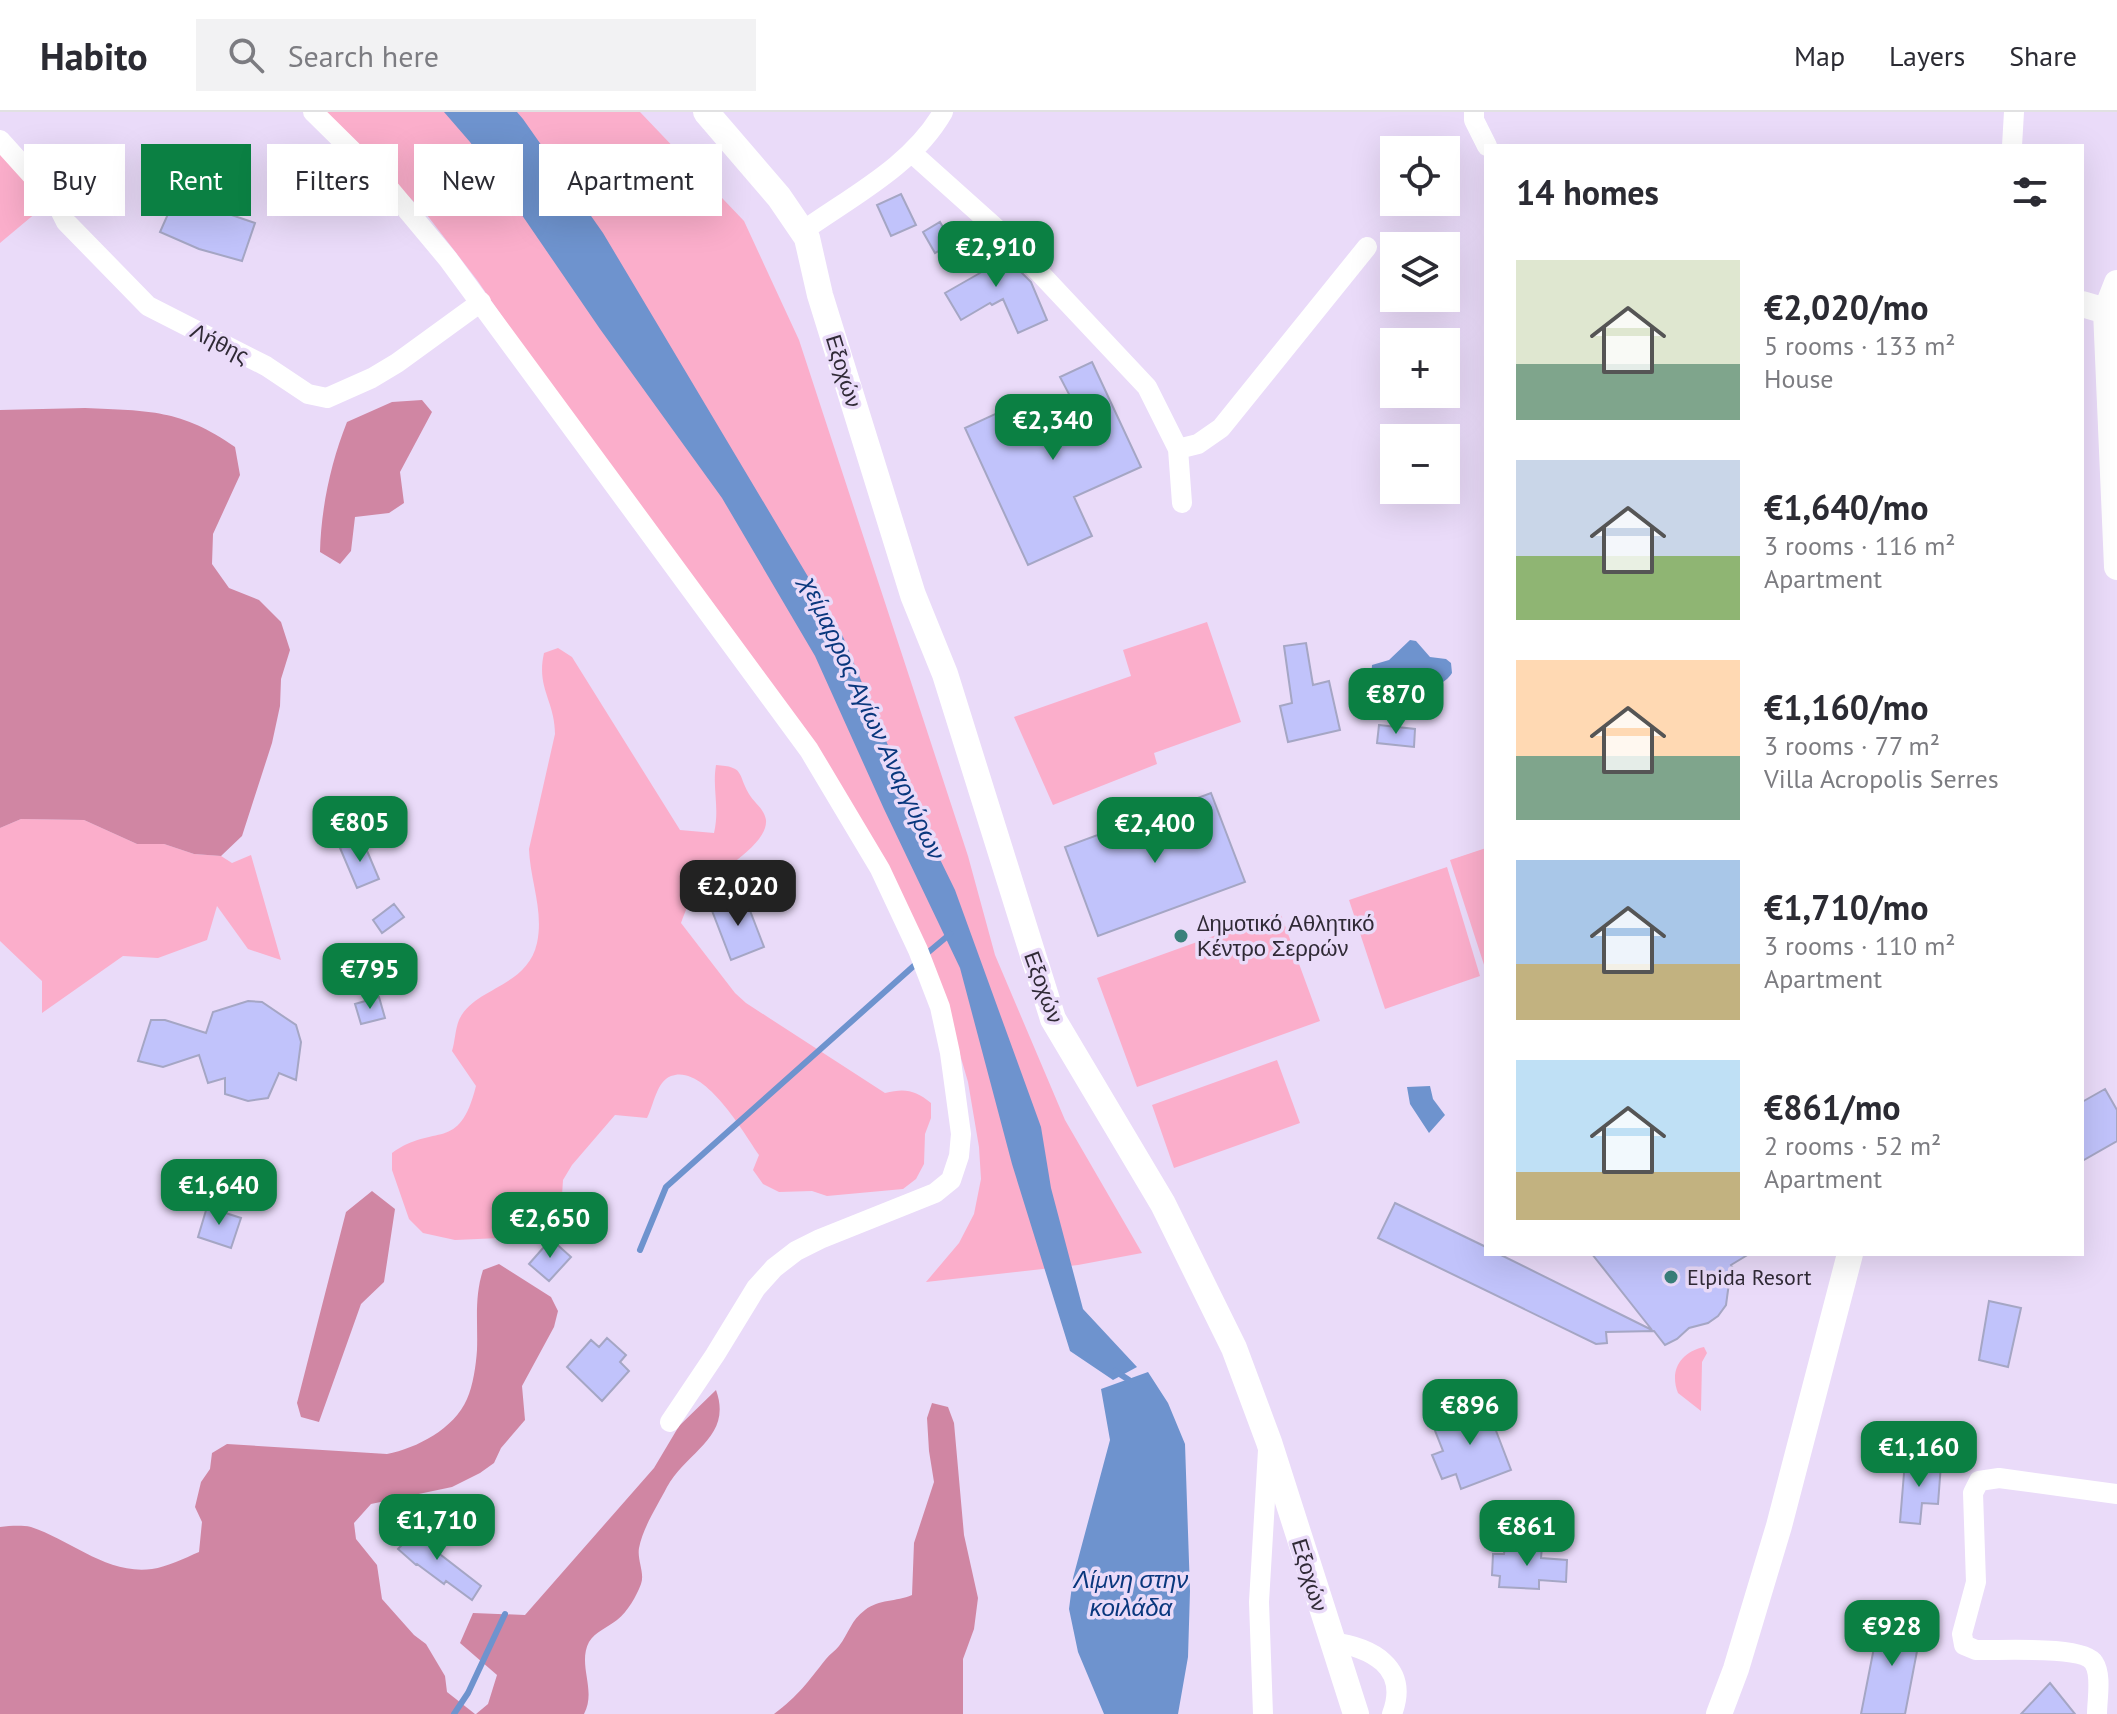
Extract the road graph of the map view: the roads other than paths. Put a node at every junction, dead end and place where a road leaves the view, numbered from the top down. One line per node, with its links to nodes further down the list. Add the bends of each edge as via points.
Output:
1 (313, 112): 13 (street, via 415,217)
2 (706, 112): 10 (main road, Εξοχών)
3 (943, 112): 9 (street)
4 (1474, 112): 7 (street)
5 (2014, 112): 8 (street)
6 (0, 140): 13 (street, Λήθης, via 56,202 66,222 148,306 266,366 308,394 327,398 372,378)
7 (1486, 144)
8 (2012, 144)
9 (912, 153): 10 (street); 16 (street, via 1008,239 1147,387)
10 (803, 231): 21 (main road, Εξοχών, via 913,595 945,674 1053,1019 1184,1244 1234,1348)
11 (1367, 247): 16 (street, via 1221,428 1198,444)
12 (2117, 283): 14 (main road)
13 (481, 302): 20 (street, via 830,783 905,923 940,1007 950,1053 961,1134 951,1180 935,1193 820,1239 780,1263 756,1288)
14 (2094, 308): 15 (main road)
15 (2112, 370): 18 (main road)
16 (1178, 449): 17 (street)
17 (1182, 503)
18 (2117, 567)
19 (1849, 1256): 27 (main road, via 1779,1526)
20 (670, 1422)
21 (1269, 1442): 23 (main road, Εξοχών); 24 (street, via 1259,1602)
22 (2117, 1494): 28 (street, via 1999,1478 1979,1481 1973,1493 1976,1582 1962,1634 1964,1645 2089,1657 2096,1667)
23 (1331, 1642): 25 (main road, Εξοχών); 26 (street, via 1360,1647 1388,1667 1397,1692)
24 (1263, 1714)
25 (1356, 1714)
26 (1392, 1714)
27 (1719, 1714)
28 (2097, 1714)

